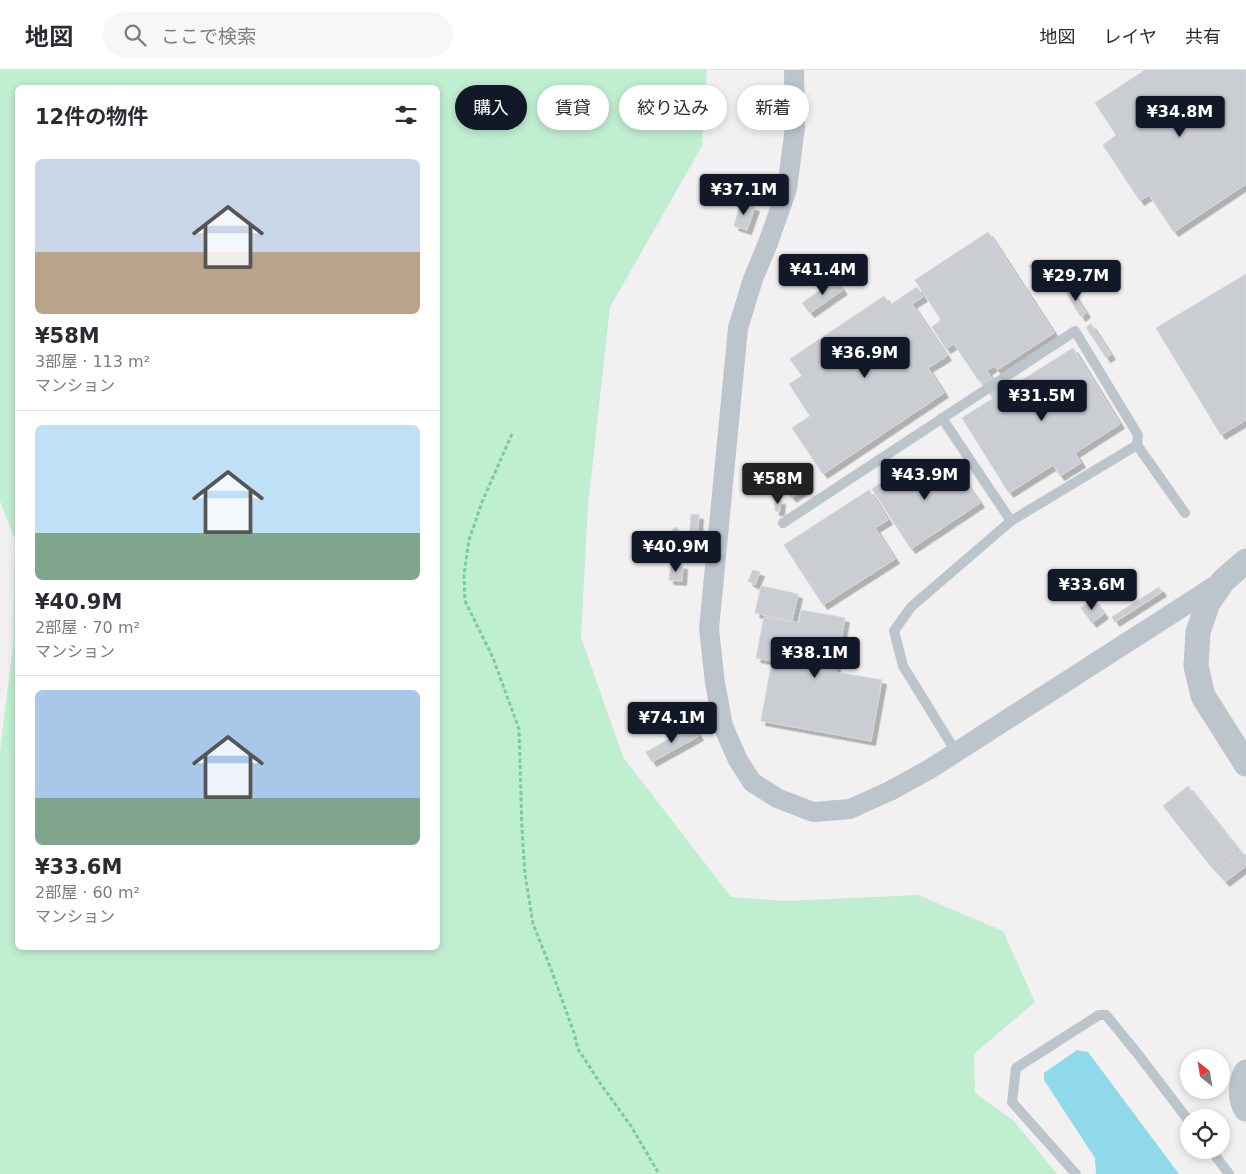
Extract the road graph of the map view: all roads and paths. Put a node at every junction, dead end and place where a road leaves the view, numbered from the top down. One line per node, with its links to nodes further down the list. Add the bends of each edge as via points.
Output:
1 (794, 70): 10 (street, via 795,127 787,189 738,328 709,629 723,726 752,782 777,798 813,812 850,808 930,770)
2 (942, 418): 4 (lane, via 1076,331 1138,435); 6 (lane); 7 (lane)
3 (512, 434): 16 (path, via 469,540 464,574 465,602 493,658 520,729 522,830 533,924 578,1049 631,1126)
4 (1137, 445): 5 (lane); 6 (lane)
5 (1185, 513)
6 (1010, 521): 10 (lane, via 912,607 894,631 903,666)
7 (783, 523)
8 (1246, 561): 9 (street)
9 (1223, 581): 10 (street); 11 (street, via 1208,603 1198,632 1196,666 1203,696)
10 (956, 752)
11 (1246, 764)
12 (1246, 1072): 14 (street, via 1242,1081)
13 (1180, 1109): 17 (lane, via 1106,1015 1099,1015 1016,1068 1012,1102)
14 (1246, 1109)
15 (1218, 1159): 18 (lane)
16 (659, 1174)
17 (1076, 1174)
18 (1229, 1174)

